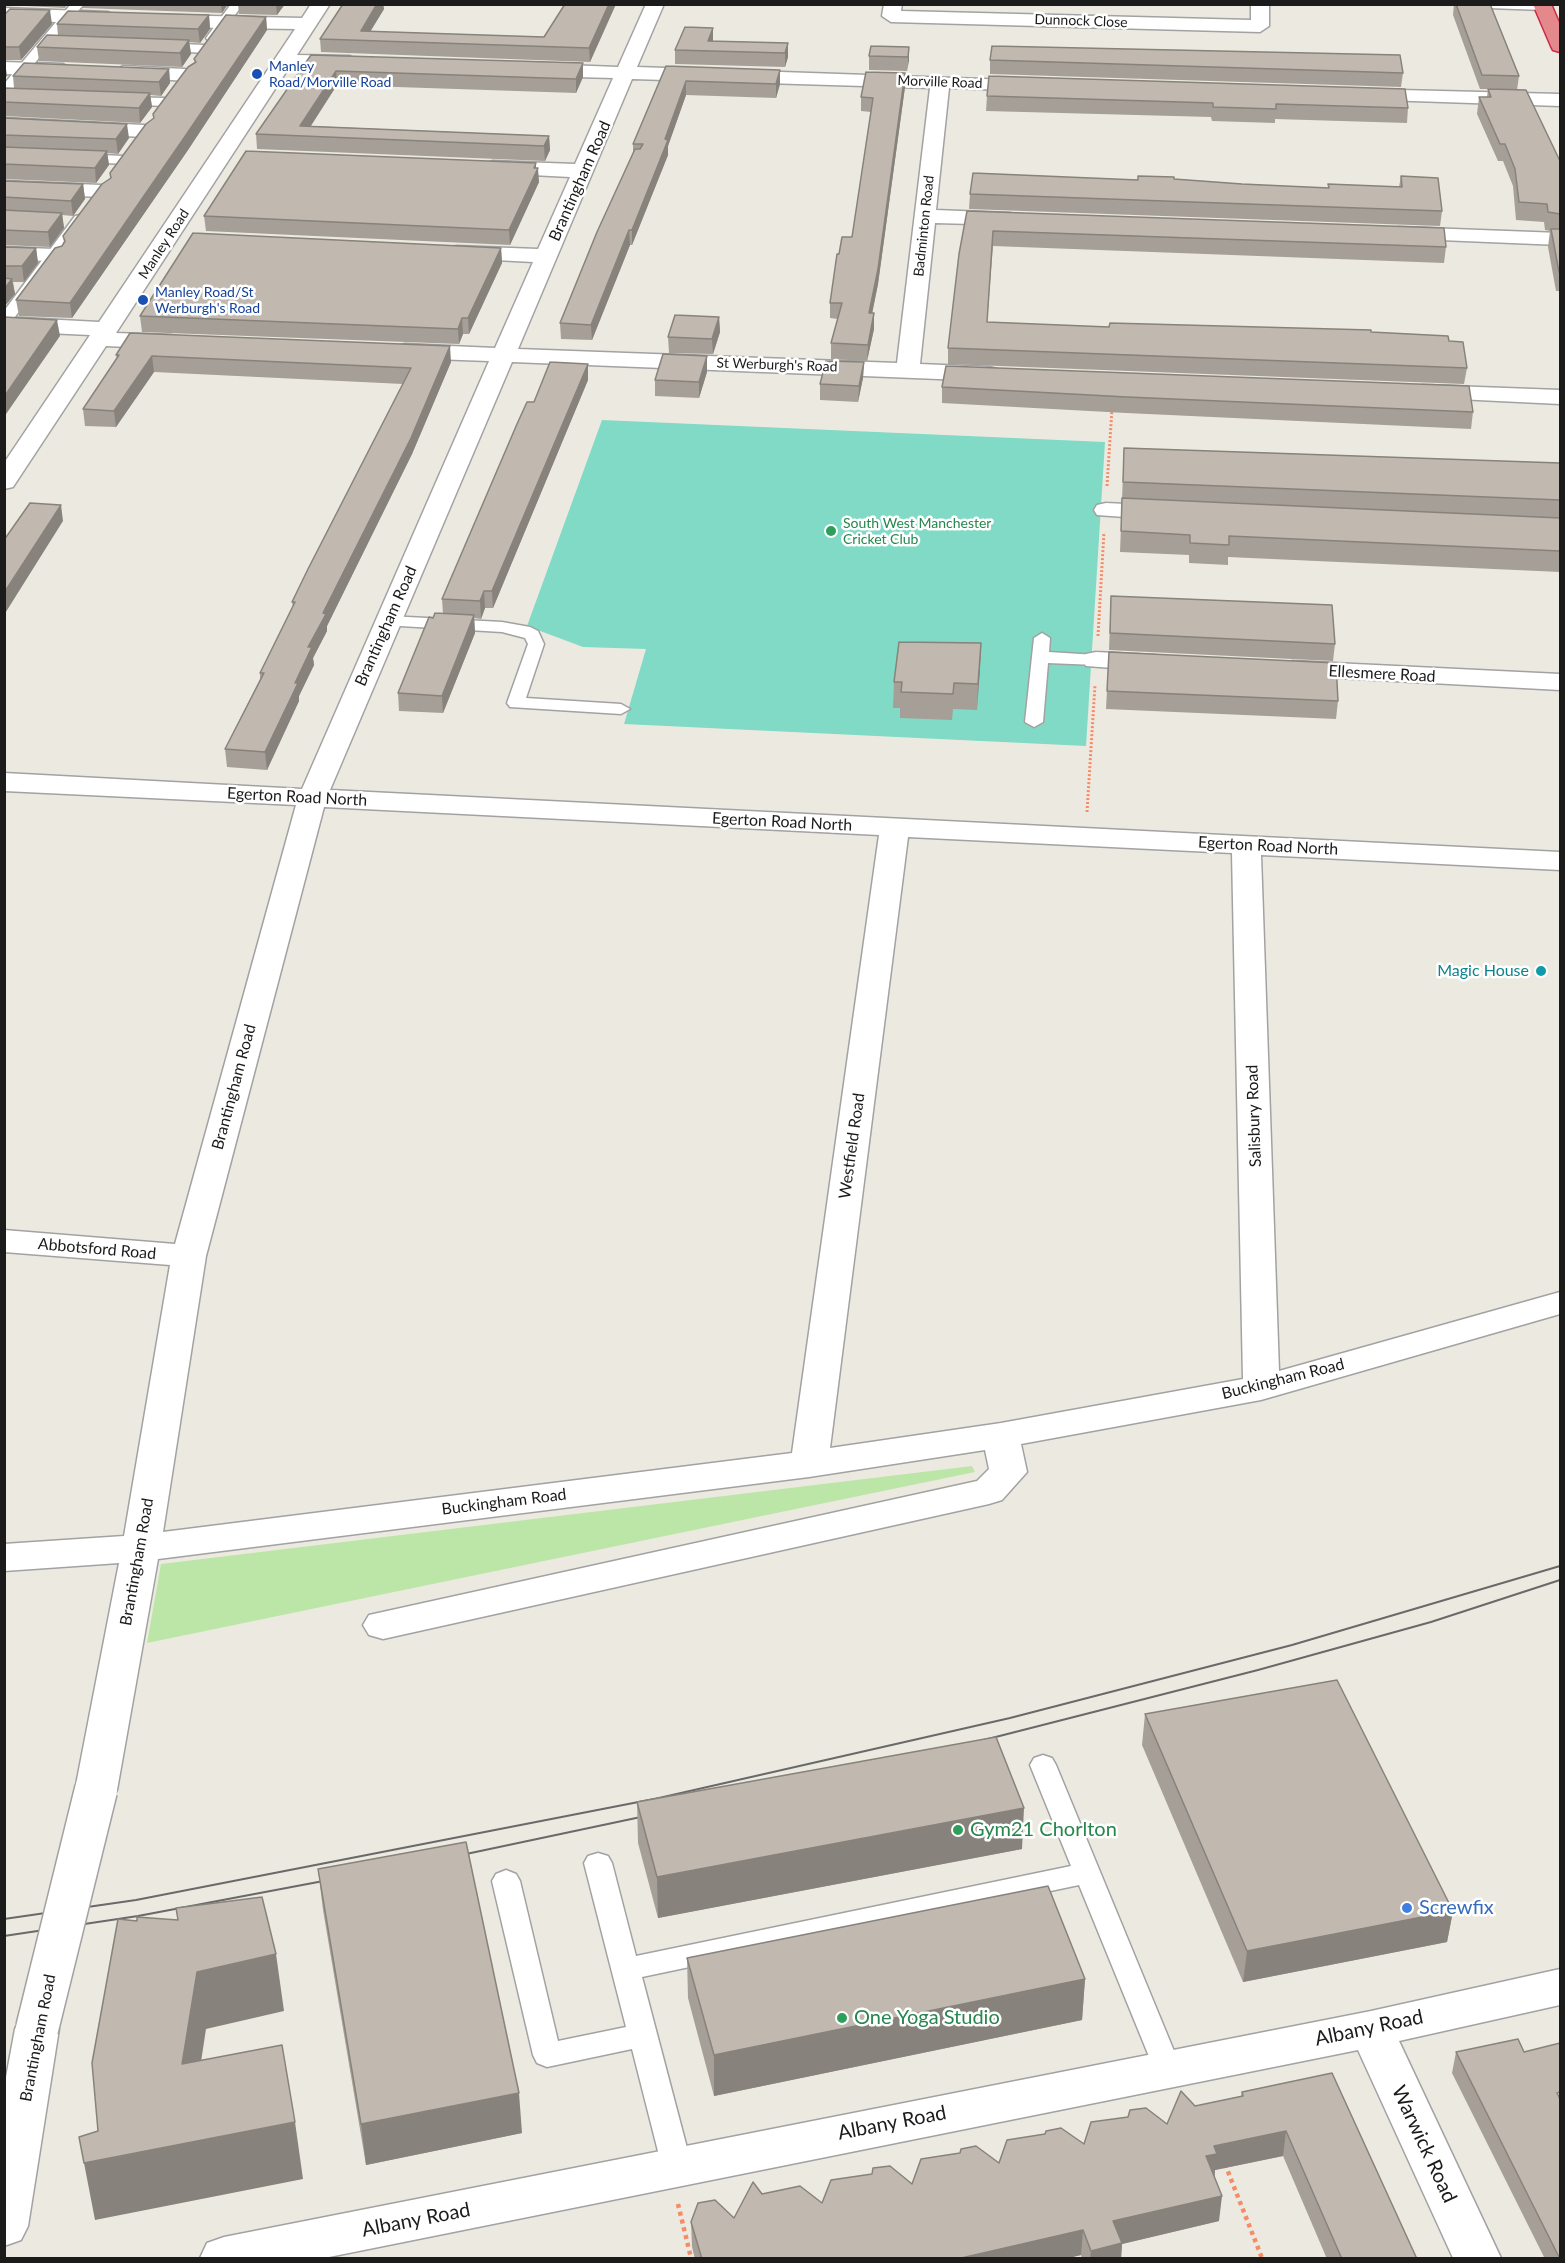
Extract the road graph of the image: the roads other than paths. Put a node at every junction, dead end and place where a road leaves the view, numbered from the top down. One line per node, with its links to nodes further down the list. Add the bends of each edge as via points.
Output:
1 (237, 4): 12 (lane)
2 (321, 4): 13 (street, Manley Road)
3 (655, 4): 25 (street, Brantingham Road)
4 (893, 4): 5 (street, Dunnock Close, via 891,16 1260,27)
5 (1260, 4)
6 (1488, 4): 7 (lane)
7 (1543, 5): 16 (highway)
8 (72, 11): 9 (street); 10 (street); 14 (lane)
9 (4, 14)
10 (123, 19)
11 (145, 20): 12 (street)
12 (223, 23): 13 (street); 18 (lane)
13 (308, 24): 19 (street, Manley Road)
14 (45, 43): 15 (lane); 21 (lane)
15 (62, 43)
16 (1560, 46)
17 (151, 47): 18 (lane)
18 (204, 49): 26 (lane)
19 (284, 60): 20 (street); 36 (street, Manley Road)
20 (367, 63)
21 (14, 68): 23 (street); 29 (lane)
22 (520, 69): 25 (street, Morville Road)
23 (82, 71)
24 (105, 72): 26 (street)
25 (627, 73): 27 (street, Morville Road); 40 (street, Brantingham Road)
26 (185, 75): 35 (lane)
27 (940, 82): 28 (street, Morville Road); 43 (street, Badminton Road)
28 (1048, 85)
29 (4, 94): 31 (lane)
30 (1346, 94): 33 (street)
31 (18, 97)
32 (110, 100): 35 (lane)
33 (1560, 100)
34 (4, 124): 35 (street)
35 (144, 131): 38 (lane); 41 (lane)
36 (221, 156): 37 (street); 48 (street, Manley Road)
37 (245, 157)
38 (71, 158)
39 (479, 167): 40 (street)
40 (584, 171): 54 (street, Brantingham Road)
41 (106, 183): 42 (street); 46 (lane)
42 (4, 186)
43 (925, 216): 44 (street); 60 (street, Badminton Road)
44 (1033, 220)
45 (60, 221): 46 (lane)
46 (78, 222): 53 (lane)
47 (1381, 232): 50 (street)
48 (168, 238): 49 (street); 56 (street, Manley Road)
49 (191, 239)
50 (1560, 239)
51 (440, 251): 54 (street)
52 (4, 253): 53 (street)
53 (54, 255): 55 (lane, via 22,288)
54 (547, 256): 59 (street, Brantingham Road)
55 (4, 323): 56 (street)
56 (104, 334): 57 (street); 64 (street, Manley Road)
57 (196, 343)
58 (386, 350): 59 (street, St Werburgh's Road)
59 (505, 354): 60 (street, St Werburgh's Road); 67 (street, Brantingham Road)
60 (908, 371): 61 (street, St Werburgh's Road)
61 (1011, 375)
62 (1408, 391): 63 (street)
63 (1560, 398)
64 (4, 482)
65 (1106, 510): 66 (street)
66 (1189, 514)
67 (389, 621): 74 (lane, via 524,631 532,635 536,644 516,704); 77 (street, Brantingham Road)
68 (1042, 638): 69 (lane)
69 (1040, 657): 70 (lane); 75 (lane)
70 (1096, 660): 71 (street)
71 (1180, 664)
72 (1263, 668): 73 (street, Ellesmere Road)
73 (1560, 682)
74 (621, 709)
75 (1034, 722)
76 (4, 782): 77 (street, Egerton Road North)
77 (312, 798): 78 (street, Egerton Road North); 82 (street, Brantingham Road)
78 (895, 828): 79 (street, Egerton Road North); 86 (street, Westfield Road)
79 (1246, 845): 80 (street, Egerton Road North); 84 (street, Salisbury Road)
80 (1560, 861)
81 (4, 1241): 82 (street, Abbotsford Road)
82 (189, 1256): 87 (street, Brantingham Road)
83 (1560, 1303): 84 (street, Buckingham Road)
84 (1262, 1388): 85 (street, Buckingham Road)
85 (1001, 1435): 86 (street, Buckingham Road); 89 (street, via 1008,1472 989,1491)
86 (809, 1464): 87 (street, Buckingham Road)
87 (141, 1548): 88 (street, Buckingham Road); 100 (street, Brantingham Road, bridge, via 96,1790 37,2029)
88 (4, 1558)
89 (383, 1625)
90 (1043, 1765): 92 (lane)
91 (598, 1863): 94 (lane)
92 (1087, 1874): 94 (lane); 98 (lane)
93 (506, 1881): 97 (lane, via 547,2055)
94 (625, 1969): 97 (lane)
95 (1560, 1987): 96 (street, Albany Road)
96 (1371, 2029): 98 (street, Albany Road); 102 (street, Warwick Road)
97 (642, 2036): 99 (lane)
98 (1167, 2068): 99 (street, Albany Road)
99 (673, 2168): 101 (street, Albany Road)
100 (4, 2226)
101 (224, 2259)
102 (1477, 2259)

